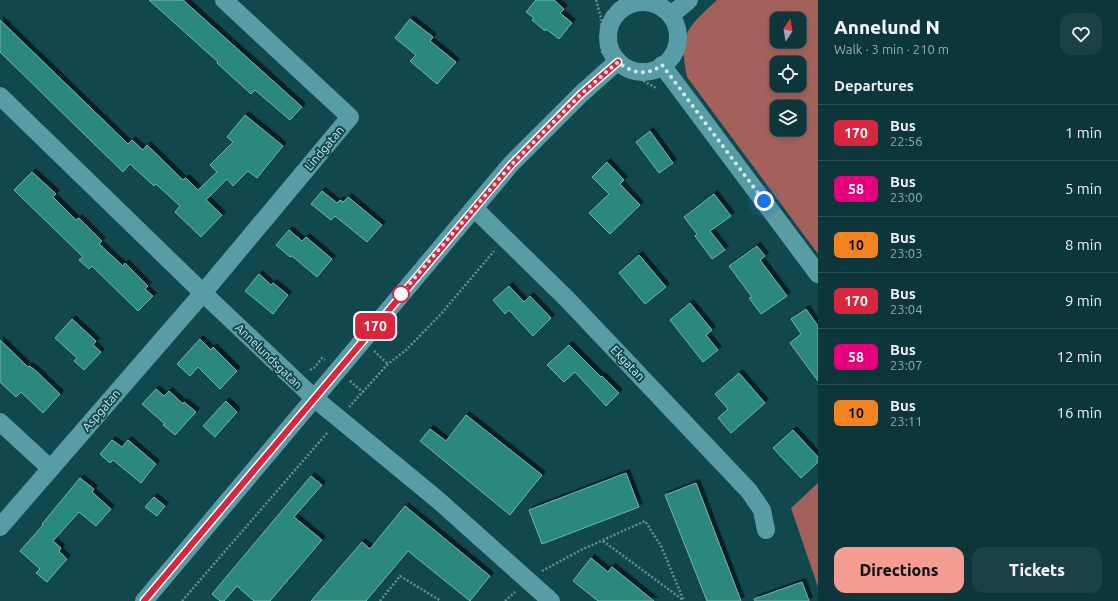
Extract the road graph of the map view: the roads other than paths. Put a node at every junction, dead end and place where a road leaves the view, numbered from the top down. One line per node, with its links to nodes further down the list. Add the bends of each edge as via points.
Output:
1 (224, 0): 10 (street, Lindgatan, via 350,117)
2 (689, 0): 4 (street)
3 (615, 5): 4 (street, via 649,2 662,6); 5 (street, via 608,33 608,44)
4 (671, 15): 6 (street, via 677,27 677,43 668,60)
5 (615, 65): 6 (street, via 640,73 655,71); 8 (street, via 581,94 512,164)
6 (662, 65): 9 (street)
7 (0, 96): 10 (street, Annelundsgatan)
8 (474, 208): 11 (street); 15 (street, Ekgatan, via 567,299 749,491 762,510)
9 (818, 274)
10 (203, 293): 11 (street, Annelundsgatan); 13 (street, Aspgatan)
11 (314, 398): 16 (street); 17 (street, Annelundsgatan, via 438,500)
12 (0, 422): 13 (street)
13 (50, 468): 14 (street, Aspgatan)
14 (0, 528)
15 (766, 530)
16 (144, 601)
17 (551, 601)

